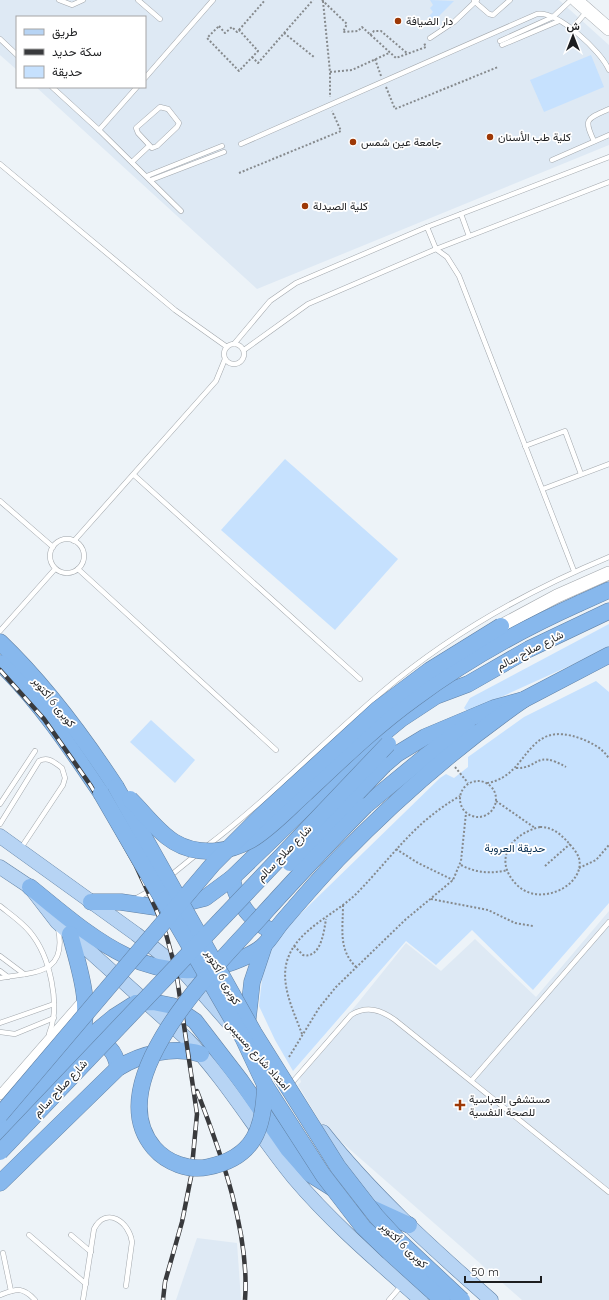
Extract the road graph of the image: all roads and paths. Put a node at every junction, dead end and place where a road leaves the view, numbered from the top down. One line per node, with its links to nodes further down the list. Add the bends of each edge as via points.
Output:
1 (59, 0): 2 (lane, via 72,5)
2 (83, 0)
3 (138, 0): 14 (lane)
4 (214, 0): 32 (lane)
5 (265, 0): 17 (path)
6 (313, 0): 19 (path)
7 (322, 0): 20 (path, via 347,24 343,32 358,31 362,28)
8 (510, 0): 11 (lane, via 493,15)
9 (571, 0): 13 (lane)
10 (576, 0): 12 (main road)
11 (475, 1): 21 (lane, via 454,22)
12 (588, 10): 16 (main road); 18 (lane)
13 (552, 17): 15 (lane); 15 (lane, via 501,44); 33 (lane, via 544,14 533,16)
14 (160, 19)
15 (559, 21): 18 (lane)
16 (609, 29)
17 (239, 30): 26 (path, via 258,51); 26 (path, via 237,32 232,27 225,33 219,26 207,38 239,71 252,60)
18 (571, 30): 30 (lane, via 595,50)
19 (284, 33): 26 (path, via 258,62); 27 (path)
20 (370, 35): 23 (path); 25 (path, via 374,31 381,31)
21 (430, 38): 25 (path, via 424,42 426,46)
22 (0, 39): 24 (lane)
23 (390, 53): 25 (path, via 398,58); 28 (path)
24 (16, 54)
25 (408, 54)
26 (252, 57)
27 (314, 57)
28 (375, 60): 31 (path, via 352,70); 33 (path)
29 (498, 67): 33 (path, via 395,109)
30 (609, 70)
31 (330, 72)
32 (146, 77)
33 (384, 81): 40 (lane)
34 (53, 88): 37 (lane)
35 (136, 88): 37 (lane)
36 (609, 109): 39 (lane, via 590,117 587,122)
37 (99, 130): 46 (lane)
38 (609, 135): 39 (lane)
39 (594, 141): 45 (lane)
40 (241, 144)
41 (148, 146): 41 (lane, via 158,146 178,126 176,118 164,107 136,128 136,132); 46 (lane)
42 (222, 146): 48 (lane)
43 (224, 152): 49 (lane)
44 (609, 157): 52 (lane)
45 (552, 160)
46 (132, 162): 48 (lane)
47 (0, 164): 57 (lane, via 175,310)
48 (147, 176): 49 (lane)
49 (151, 180): 51 (lane)
50 (609, 182): 54 (lane)
51 (181, 211)
52 (461, 214): 53 (lane); 54 (lane)
53 (427, 227): 55 (lane); 56 (lane, via 296,283 270,301)
54 (469, 236): 55 (lane)
55 (436, 249): 58 (lane, via 308,304); 60 (lane, via 447,257 459,276)
56 (234, 344): 57 (lane); 58 (lane)
57 (227, 347): 59 (lane, via 224,351)
58 (244, 350): 59 (lane, via 244,358 238,364 230,364)
59 (225, 358): 63 (lane, via 216,381)
60 (525, 446): 62 (lane, via 565,431); 64 (lane)
61 (609, 464): 62 (lane)
62 (581, 474): 64 (lane)
63 (134, 475): 66 (lane); 80 (lane)
64 (543, 489): 71 (lane)
65 (0, 501): 67 (lane)
66 (74, 541): 67 (lane, via 60,541); 70 (lane, via 84,552 83,562)
67 (52, 547): 69 (lane, via 50,561)
68 (609, 557): 71 (lane)
69 (56, 569): 70 (lane, via 69,574); 76 (lane)
70 (78, 570): 84 (lane)
71 (574, 572): 114 (lane, via 541,587 475,624 412,668 216,839 161,883)
72 (609, 573): 75 (main road, via 557,596)
73 (609, 590): 92 (highway, bridge, via 508,639 430,687 375,729 263,832 238,846 209,851 194,850 180,845 160,833 132,800)
74 (609, 611): 81 (highway, شارع صلاح سالم, via 529,649 468,684)
75 (501, 626): 150 (highway, bridge, via 440,664 378,710 244,832 213,864)
76 (0, 631)
77 (0, 642): 92 (highway, كوبرى 6 أكتوبر, via 68,718)
78 (609, 655): 82 (highway, شارع صلاح سالم)
79 (0, 663): 147 (highway, كوبرى 6 أكتوبر, bridge, via 50,718 102,793 243,1038)
80 (360, 679)
81 (450, 689): 109 (highway, via 382,733); 152 (highway, شارع صلاح سالم, bridge, via 433,707 388,744)
82 (523, 700): 83 (highway, شارع صلاح سالم); 86 (highway)
83 (494, 708): 147 (highway, bridge, via 426,755 365,806 234,946 183,1005 169,1025 148,1066 140,1089 139,1111 144,1132 157,1152 179,1165 206,1168 227,1162 247,1149 260,1128 265,1105); 153 (highway, شارع صلاح سالم, bridge, via 425,737 384,765)
84 (276, 750)
85 (35, 751): 95 (lane)
86 (447, 758): 90 (path); 121 (highway, via 354,842)
87 (609, 759): 89 (path, via 605,752 590,743 567,734 558,734 534,744)
88 (566, 767): 89 (path, via 545,759 524,768)
89 (516, 768): 91 (path, via 503,779)
90 (468, 783): 91 (path); 93 (path)
91 (488, 783): 94 (path, via 494,791)
92 (116, 787): 171 (highway, كوبرى 6 أكتوبر, bridge, via 254,1034 338,1167 398,1241)
93 (460, 796): 96 (path, via 462,808); 102 (path, via 422,822)
94 (496, 801): 96 (path, via 492,811 487,815 476,817); 98 (path)
95 (0, 804)
96 (466, 813): 104 (path)
97 (0, 824): 103 (lane, via 39,761 49,759 62,768 65,778 63,786)
98 (534, 828): 100 (path, via 553,829); 108 (path, via 511,844 506,859)
99 (0, 836): 103 (main road, امتداد شارع رمسيس)
100 (570, 844): 105 (path); 107 (path, via 578,856)
101 (609, 845): 107 (path, via 596,860)
102 (396, 849): 110 (path); 115 (path, via 358,893)
103 (19, 850): 113 (main road, امتداد شارع رمسيس)
104 (460, 865): 108 (path, via 478,872 498,873); 110 (path)
105 (546, 866)
106 (0, 867): 111 (main road)
107 (579, 868): 108 (path, via 571,881 558,891 541,896 524,891)
108 (508, 870)
109 (232, 878): 114 (highway, via 205,898 184,905 155,907); 121 (highway, via 241,906 251,918)
110 (453, 880): 112 (path)
111 (30, 887): 118 (main road); 129 (highway, via 81,928 122,954 147,966)
112 (431, 899): 120 (path, via 488,910 515,923); 126 (path)
113 (91, 902): 114 (highway); 129 (main road, امتداد شارع رمسيس)
114 (128, 903)
115 (343, 905): 117 (path); 126 (path, via 343,946 347,957)
116 (0, 906): 127 (lane, via 31,933 38,943)
117 (326, 918): 124 (path); 124 (path, via 321,939 314,953 303,955)
118 (57, 922): 122 (main road); 127 (lane, via 60,953)
119 (609, 922): 146 (lane)
120 (534, 926)
121 (274, 932): 123 (highway)
122 (70, 934): 133 (highway); 134 (main road)
123 (264, 946): 129 (highway, via 235,962 202,971); 141 (highway, via 252,982)
124 (294, 946): 139 (path, via 287,960 285,976 289,997)
125 (0, 956): 130 (lane)
126 (356, 967): 139 (path, via 326,998)
127 (48, 969): 130 (lane); 135 (lane)
128 (0, 970): 131 (lane)
129 (184, 972): 141 (main road, امتداد شارع رمسيس)
130 (24, 974): 131 (lane)
131 (8, 977): 132 (lane)
132 (0, 978)
133 (86, 997): 140 (street); 142 (highway, via 85,1029)
134 (146, 1002): 142 (highway, via 128,1007); 143 (main road); 156 (highway, via 173,1006 195,1021 288,1149 310,1174 353,1200)
135 (54, 1004): 136 (lane); 137 (lane)
136 (54, 1018): 138 (lane, via 15,1034); 140 (lane)
137 (0, 1023)
138 (0, 1032)
139 (302, 1034): 144 (path)
140 (46, 1042): 149 (street)
141 (246, 1043): 148 (main road, امتداد شارع رمسيس)
142 (80, 1045): 145 (highway, via 102,1043 111,1049 117,1058); 151 (highway)
143 (201, 1054): 145 (highway, via 176,1050 150,1054 131,1059); 162 (main road, via 271,1148 320,1208)
144 (289, 1057)
145 (118, 1068): 154 (highway)
146 (472, 1080): 148 (lane, via 390,1016 364,1008 351,1015); 155 (lane)
147 (265, 1084): 170 (highway, كوبرى 6 أكتوبر, bridge, via 323,1175 364,1227)
148 (287, 1087): 156 (main road, امتداد شارع رمسيس, via 351,1167)
149 (0, 1095)
150 (0, 1115)
151 (0, 1135)
152 (0, 1152)
153 (0, 1163)
154 (0, 1183)
155 (609, 1192)
156 (409, 1224): 172 (main road, امتداد شارع رمسيس)
157 (29, 1235): 161 (lane)
158 (71, 1235): 159 (lane)
159 (91, 1252): 161 (lane); 163 (lane, via 97,1223 110,1218 124,1223 129,1228 132,1242)
160 (3, 1253): 164 (lane)
161 (86, 1284): 167 (lane)
162 (403, 1284): 168 (lane); 169 (main road)
163 (126, 1286)
164 (11, 1291): 165 (lane); 166 (lane, via 25,1291)
165 (0, 1295)
166 (35, 1300)
167 (83, 1300)
168 (389, 1300)
169 (421, 1300)
170 (442, 1300)
171 (462, 1300)
172 (491, 1300)

